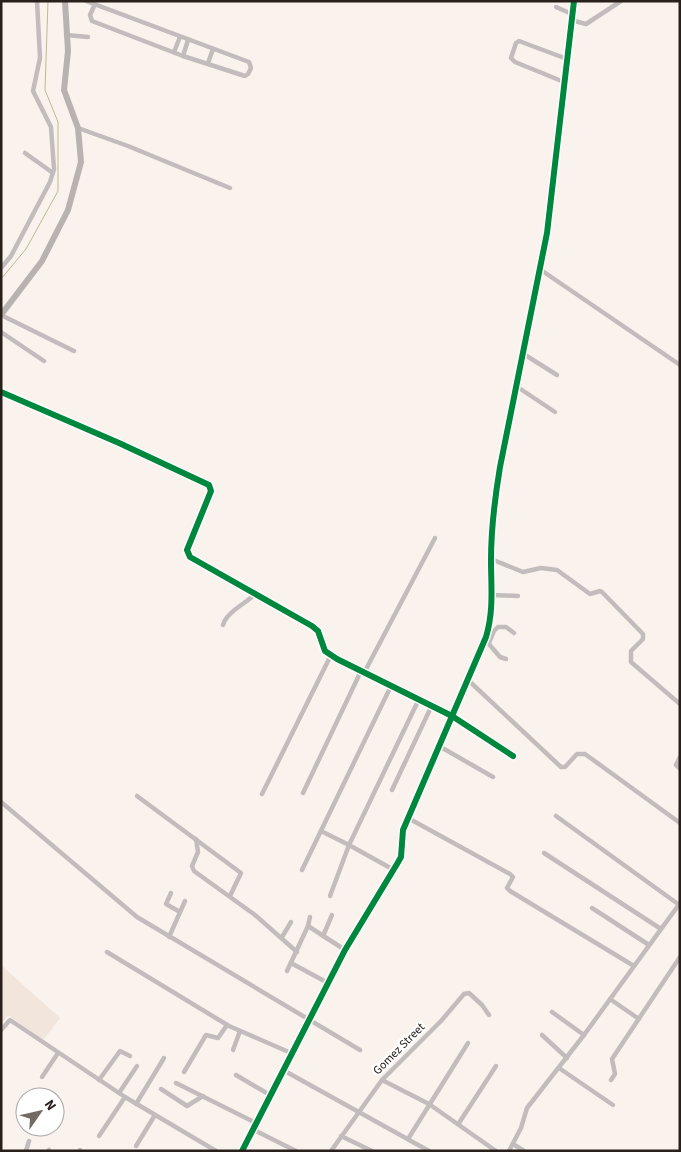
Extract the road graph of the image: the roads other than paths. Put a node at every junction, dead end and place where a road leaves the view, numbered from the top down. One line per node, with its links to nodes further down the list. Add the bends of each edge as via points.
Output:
1 (37, 1): 22 (street, via 40,58 33,91 51,128)
2 (65, 1): 10 (street)
3 (86, 1): 6 (street)
4 (574, 1): 8 (street)
5 (621, 1): 9 (street, via 586,24)
6 (94, 4): 12 (street); 15 (street, via 90,16 92,21)
7 (556, 7): 8 (street)
8 (572, 14): 9 (street)
9 (571, 20): 17 (street)
10 (66, 34): 11 (street); 20 (street, via 68,55 64,90)
11 (88, 37)
12 (180, 37): 13 (street); 15 (street)
13 (188, 40): 14 (street); 16 (street)
14 (213, 49): 18 (street); 18 (street, via 249,62 251,68 244,76)
15 (174, 52): 16 (street)
16 (183, 56): 18 (street)
17 (567, 59): 19 (street); 19 (street, via 519,41 511,58)
18 (208, 63)
19 (564, 82): 25 (street)
20 (78, 128): 23 (street); 26 (street, via 81,162 68,210 42,260)
21 (25, 153): 22 (street)
22 (53, 173): 24 (street, via 12,256)
23 (230, 188)
24 (1, 268)
25 (541, 270): 29 (street); 31 (street)
26 (1, 315): 28 (street)
27 (1, 332): 30 (street)
28 (74, 351)
29 (522, 353): 32 (street); 33 (street)
30 (44, 361)
31 (680, 365)
32 (557, 375)
33 (516, 386): 35 (street); 37 (street, via 498,475)
34 (1, 392): 38 (street, via 209,485 211,491 188,554)
35 (555, 412)
36 (435, 538): 46 (street)
37 (490, 559): 39 (street); 50 (street, via 523,572 551,568 590,594 602,592 643,634 643,639 631,651 631,662)
38 (255, 594): 41 (street, via 242,603); 44 (street, via 316,628 322,646)
39 (493, 595): 40 (street); 43 (street)
40 (518, 596)
41 (223, 625)
42 (514, 633): 43 (street, via 506,627 498,627)
43 (486, 642): 45 (street); 47 (street)
44 (332, 655): 46 (street); 60 (street)
45 (506, 659)
46 (362, 672): 48 (street); 59 (street)
47 (468, 680): 52 (street); 65 (street, via 561,767 566,767 577,754 585,754)
48 (391, 686): 49 (street); 66 (street)
49 (419, 699): 51 (street); 68 (street)
50 (680, 704)
51 (432, 705): 52 (street); 58 (street)
52 (452, 716): 53 (street); 54 (street)
53 (439, 746): 57 (street); 64 (street)
54 (513, 756)
55 (680, 757): 56 (street, via 676,765)
56 (680, 769)
57 (493, 777)
58 (392, 790)
59 (303, 793)
60 (262, 794)
61 (137, 796): 67 (street)
62 (1, 802): 85 (street, via 137,917)
63 (556, 816): 76 (street)
64 (408, 818): 71 (street, via 403,830 401,857); 93 (street, via 510,874 513,877 508,888 510,891)
65 (680, 823)
66 (321, 831): 68 (street); 70 (street)
67 (196, 839): 73 (street, via 198,852 192,866 194,871); 73 (street, via 241,873)
68 (349, 845): 71 (street); 74 (street)
69 (544, 854): 83 (street)
70 (302, 870)
71 (394, 870): 88 (street)
72 (171, 893): 78 (street, via 166,904)
73 (230, 896): 86 (street)
74 (330, 896)
75 (184, 901): 78 (street)
76 (679, 904): 83 (street)
77 (592, 908): 87 (street)
78 (180, 912): 85 (street)
79 (332, 915): 84 (street)
80 (310, 917): 82 (street)
81 (291, 922): 86 (street)
82 (308, 926): 84 (street); 90 (street)
83 (661, 929): 87 (street)
84 (323, 936): 88 (street)
85 (169, 937): 100 (street)
86 (282, 937): 90 (street)
87 (649, 945): 93 (street)
88 (345, 950): 95 (street)
89 (107, 952): 101 (street)
90 (297, 952): 92 (street)
91 (680, 957): 99 (street)
92 (291, 962): 94 (street); 95 (street)
93 (634, 966): 96 (street)
94 (288, 971)
95 (328, 983): 100 (street)
96 (610, 999): 99 (street); 104 (street)
97 (552, 1012): 104 (street)
98 (489, 1016): 122 (street, Gomez Street, via 466,992)
99 (639, 1018): 123 (street, via 611,1061 615,1074)
100 (308, 1021): 108 (street); 110 (street)
101 (227, 1025): 103 (street); 118 (street, via 218,1038 206,1035)
102 (1, 1030): 109 (street, via 10,1020)
103 (240, 1031): 107 (street); 110 (street)
104 (584, 1035): 113 (street)
105 (542, 1036): 113 (street)
106 (468, 1043): 131 (street)
107 (233, 1050)
108 (360, 1050)
109 (58, 1053): 120 (street); 121 (street)
110 (291, 1054): 117 (street)
111 (130, 1056): 121 (street, via 120,1051)
112 (164, 1058): 130 (street)
113 (567, 1058): 116 (street)
114 (137, 1066): 126 (street)
115 (496, 1066): 135 (street)
116 (559, 1068): 132 (street); 142 (street, via 527,1108 522,1128)
117 (283, 1070): 127 (street); 133 (street)
118 (184, 1072)
119 (236, 1075): 127 (street)
120 (42, 1078)
121 (99, 1080): 126 (street)
122 (382, 1080): 131 (street); 133 (street, Gomez Street)
123 (611, 1080)
124 (176, 1083): 128 (street)
125 (162, 1089): 128 (street, via 187,1106)
126 (119, 1093): 129 (street)
127 (270, 1095): 136 (street)
128 (203, 1096): 136 (street)
129 (125, 1097): 130 (street); 138 (street)
130 (136, 1104): 134 (street)
131 (430, 1104): 135 (street); 140 (street)
132 (613, 1105)
133 (357, 1113): 139 (street, Gomez Street); 140 (street)
134 (155, 1115): 143 (street); 145 (street)
135 (459, 1122): 151 (street)
136 (256, 1123): 137 (street)
137 (252, 1129): 146 (street); 147 (street)
138 (100, 1136)
139 (341, 1136): 148 (street, Gomez Street); 149 (street)
140 (408, 1139): 150 (street)
141 (29, 1141): 144 (street)
142 (513, 1144): 152 (street); 153 (street)
143 (136, 1146)
144 (26, 1151)
145 (216, 1151)
146 (242, 1151)
147 (296, 1151)
148 (330, 1151)
149 (372, 1151)
150 (428, 1151)
151 (496, 1151)
152 (509, 1151)
153 (524, 1151)

